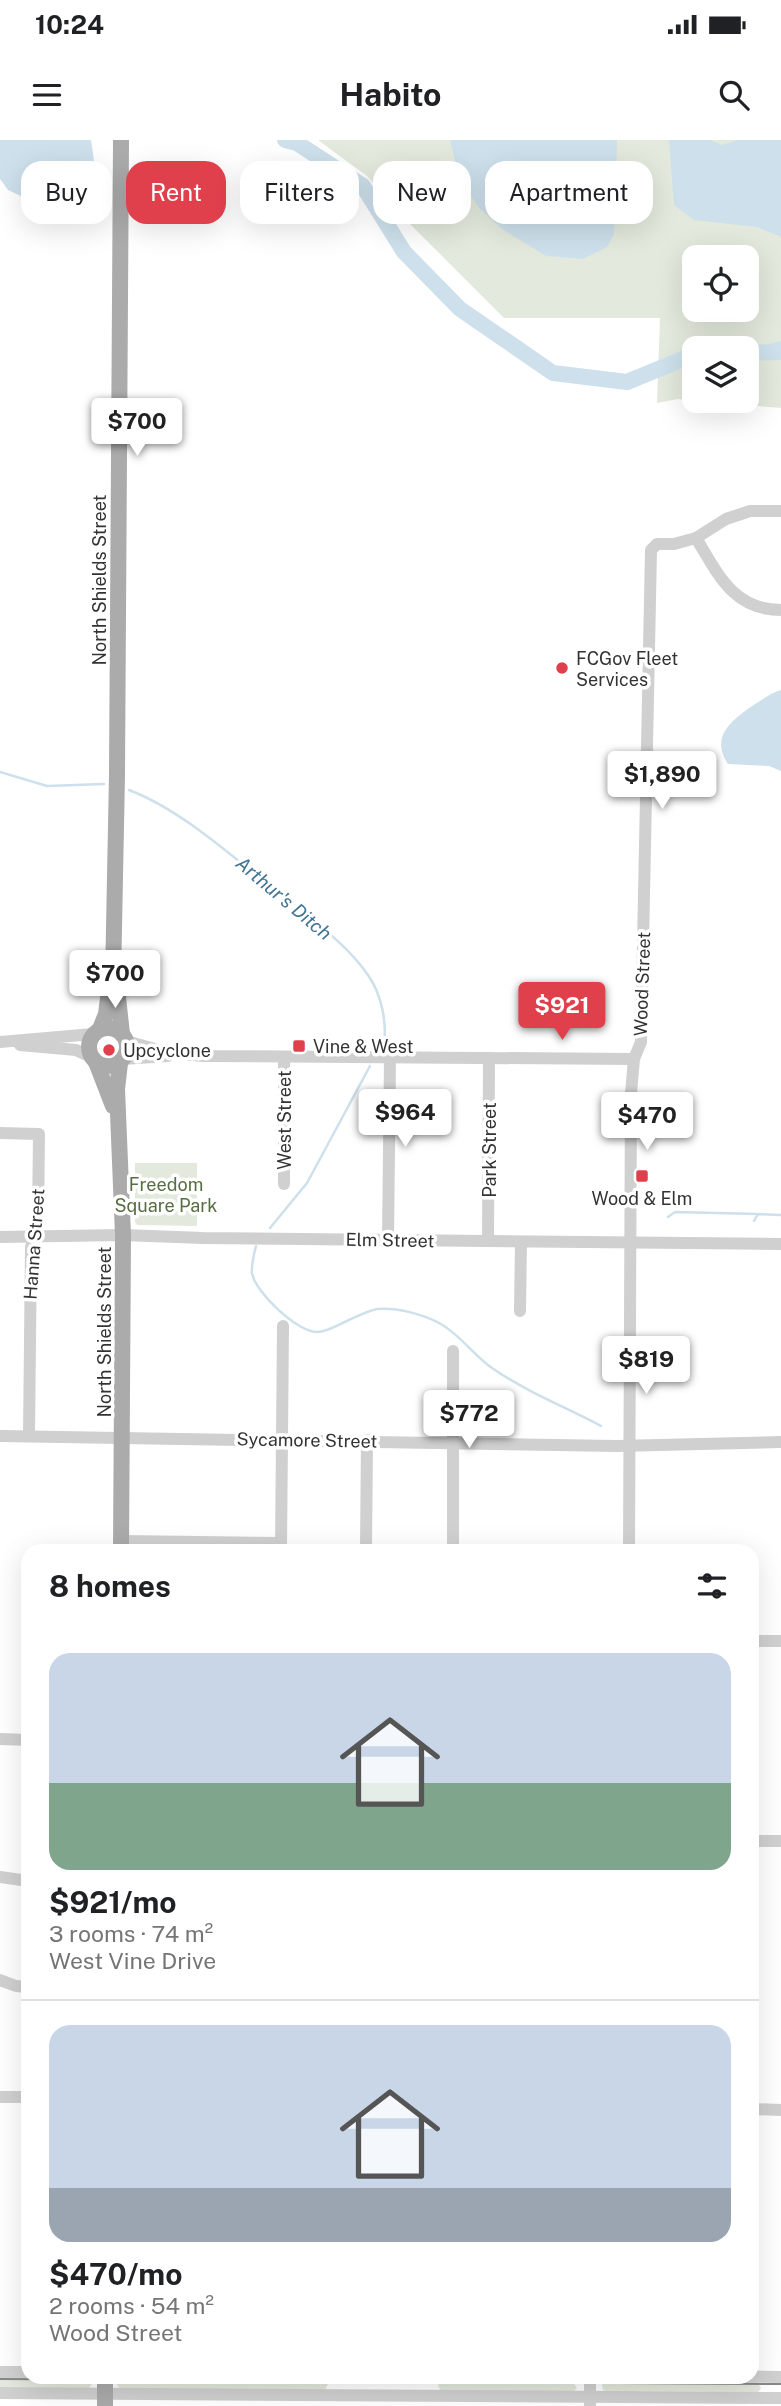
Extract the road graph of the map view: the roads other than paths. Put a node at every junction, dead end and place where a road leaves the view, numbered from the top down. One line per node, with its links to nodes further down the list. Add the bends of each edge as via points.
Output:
1 (121, 140): 5 (main road, North Shields Street)
2 (781, 511): 3 (street, via 750,511 726,519)
3 (696, 538): 4 (street, via 727,589 765,610); 13 (street, Wood Street, via 657,544 650,550 640,1042)
4 (781, 610)
5 (113, 979): 6 (main road, North Shields Street); 7 (main road, North Shields Street)
6 (97, 1032): 7 (main road, via 110,1028); 8 (street); 14 (main road, via 89,1042)
7 (124, 1037): 9 (street); 15 (main road, via 127,1049)
8 (3, 1042): 14 (street, via 76,1050)
9 (179, 1055): 10 (street); 15 (street)
10 (284, 1057): 11 (street); 18 (street, West Street)
11 (390, 1057): 12 (street); 22 (street)
12 (489, 1058): 13 (street); 23 (street, Park Street)
13 (634, 1059): 25 (street, Wood Street)
14 (93, 1060): 15 (main road, via 108,1066); 16 (main road, North Shields Street)
15 (122, 1061): 16 (main road, North Shields Street)
16 (118, 1114): 19 (main road, North Shields Street)
17 (0, 1133): 21 (street, Hanna Street, via 39,1134)
18 (284, 1184)
19 (123, 1235): 21 (street, Elm Street); 22 (street, Elm Street); 32 (main road, North Shields Street)
20 (0, 1237): 21 (street, Elm Street)
21 (34, 1237): 31 (street, Hanna Street)
22 (388, 1241): 23 (street, Elm Street)
23 (488, 1241): 24 (street, Elm Street)
24 (521, 1242): 25 (street, Elm Street); 27 (street)
25 (631, 1242): 26 (street, Elm Street); 37 (street, Wood Street)
26 (781, 1244)
27 (520, 1311)
28 (283, 1326): 33 (street)
29 (453, 1351): 35 (street)
30 (0, 1436): 31 (street, Sycamore Street)
31 (29, 1436): 32 (street, Sycamore Street)
32 (122, 1437): 33 (street, Sycamore Street); 38 (main road, North Shields Street)
33 (281, 1439): 34 (street, Sycamore Street); 39 (street)
34 (367, 1440): 35 (street, Sycamore Street); 40 (street)
35 (453, 1442): 37 (street, Sycamore Street); 41 (street)
36 (781, 1442): 37 (street, Sycamore Street)
37 (629, 1445): 42 (street, Wood Street)
38 (121, 1544)
39 (281, 1544)
40 (366, 1544)
41 (453, 1544)
42 (629, 1544)
43 (759, 1641): 44 (street)
44 (781, 1641)
45 (0, 1739): 46 (street)
46 (21, 1740)
47 (759, 1841): 48 (street)
48 (781, 1841)
49 (0, 1877): 50 (street)
50 (21, 1880)
51 (0, 1980): 52 (street)
52 (21, 1986)
53 (0, 2097): 54 (street)
54 (21, 2098)
55 (759, 2109): 56 (street)
56 (781, 2110)
57 (0, 2371): 58 (street)
58 (21, 2372)
59 (759, 2377): 60 (street)
60 (781, 2377)
61 (105, 2392): 62 (street); 64 (street)
62 (0, 2393)
63 (781, 2398): 65 (street)
64 (346, 2400): 65 (street)
65 (590, 2401)

